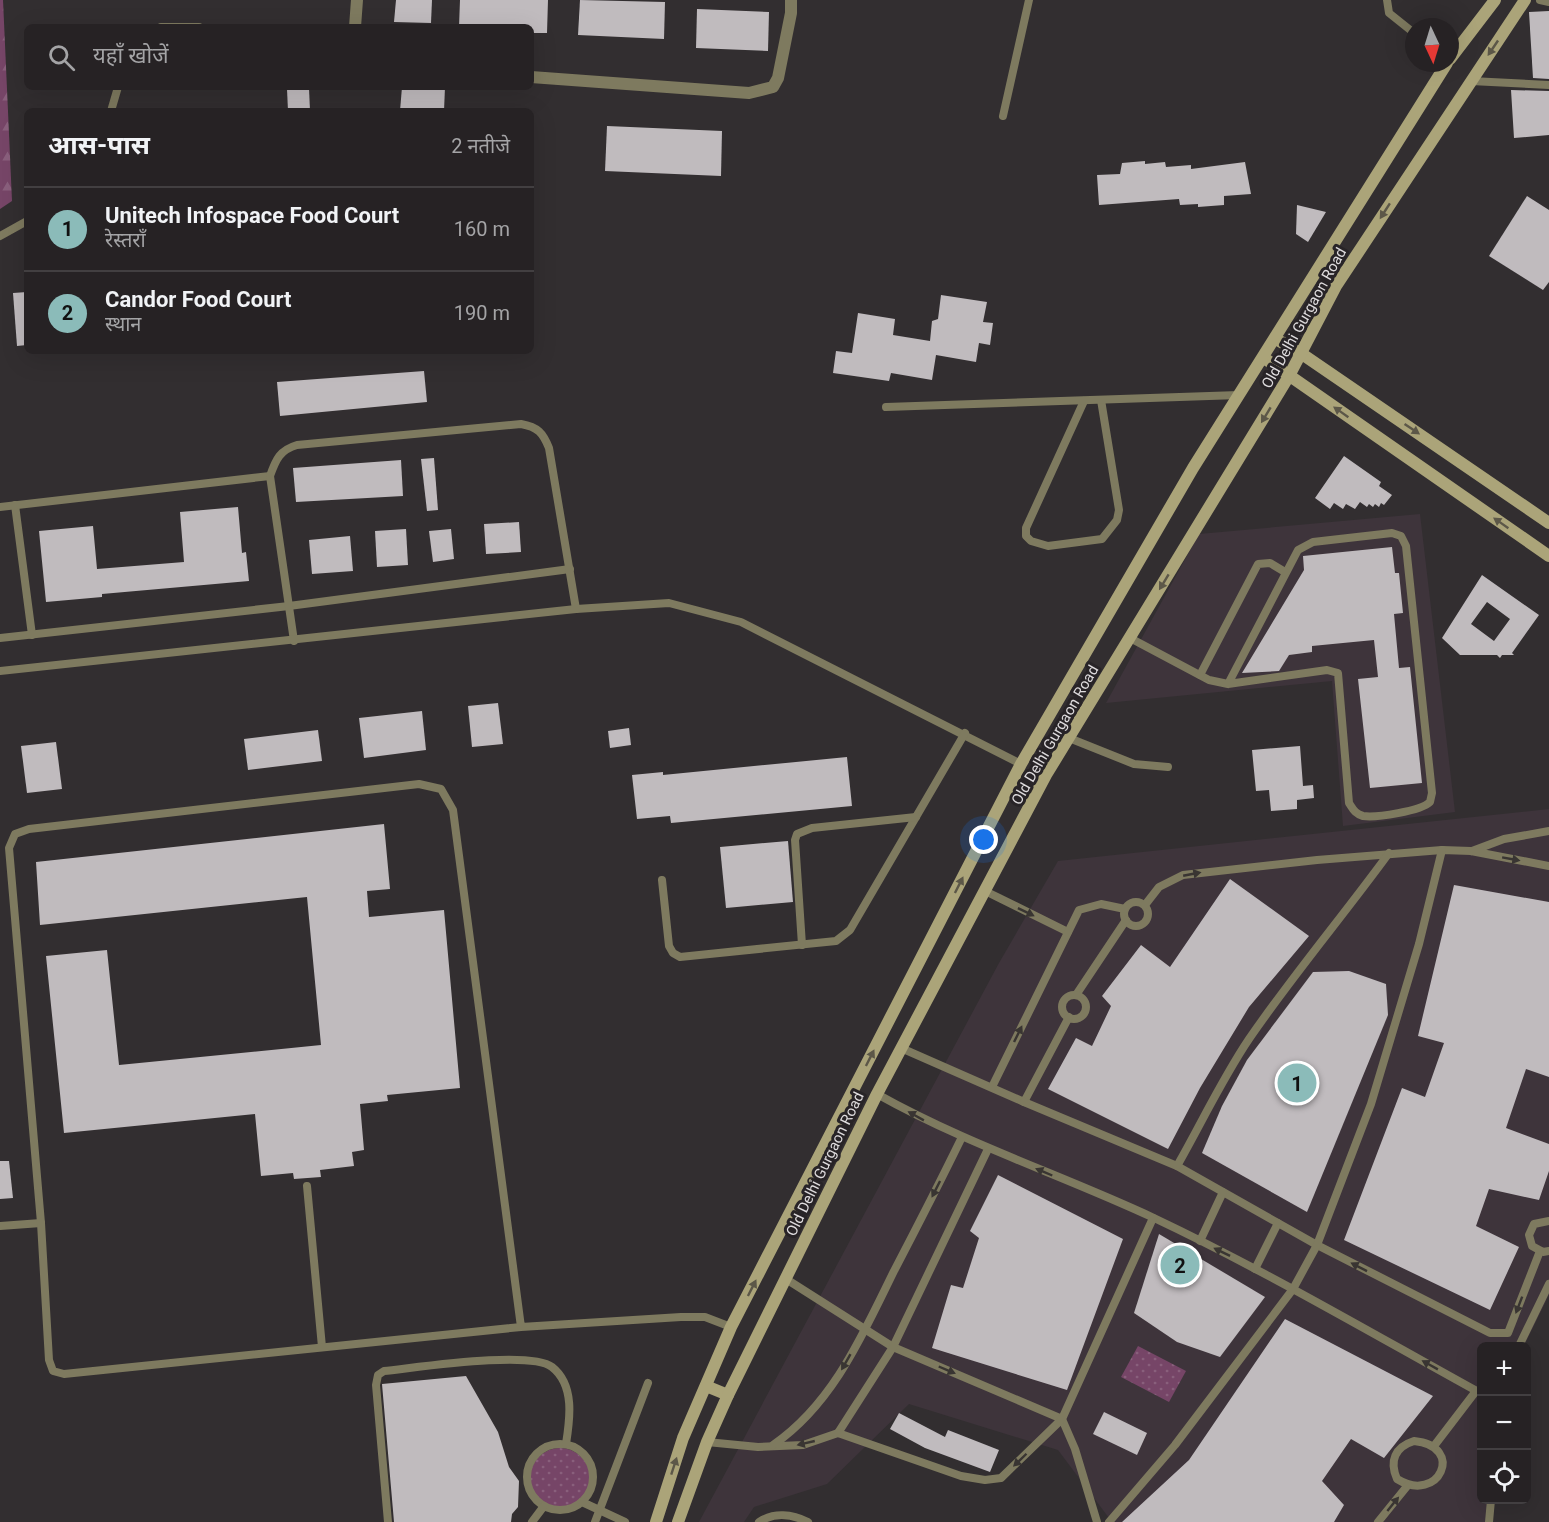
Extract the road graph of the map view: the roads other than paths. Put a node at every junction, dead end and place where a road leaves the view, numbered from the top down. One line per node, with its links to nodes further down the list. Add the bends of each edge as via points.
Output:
1 (357, 0): 9 (street)
2 (791, 0): 13 (street, via 778,78 774,87 764,91)
3 (1029, 0): 18 (lane)
4 (1387, 0): 10 (lane, via 1389,13)
5 (1496, 0): 11 (main road)
6 (1526, 0): 14 (main road, Old Delhi Gurgaon Road, one-way to 14)
7 (1540, 0): 8 (lane)
8 (1549, 2)
9 (355, 24)
10 (1405, 26)
11 (1459, 47)
12 (1441, 72): 21 (main road, Old Delhi Gurgaon Road)
13 (534, 77)
14 (1471, 81): 15 (lane); 22 (main road, Old Delhi Gurgaon Road, one-way to 22, via 1336,286)
15 (1549, 85)
16 (117, 90): 17 (lane)
17 (112, 108)
18 (1003, 116)
19 (24, 222): 20 (lane)
20 (0, 236)
21 (1276, 339): 22 (main road); 23 (main road, Old Delhi Gurgaon Road)
22 (1302, 354): 24 (main road, Old Delhi Gurgaon Road); 32 (main road, one-way to 32)
23 (1263, 358): 24 (main road); 25 (main road, Old Delhi Gurgaon Road)
24 (1289, 376): 33 (main road, one-way to 24); 40 (main road, Old Delhi Gurgaon Road, one-way to 40)
25 (1240, 395): 26 (lane); 47 (main road, Old Delhi Gurgaon Road, via 1193,468)
26 (1101, 400): 27 (lane); 27 (lane, via 1119,510 1117,520 1102,539 1039,544 1026,536 1026,528)
27 (1084, 401): 28 (lane)
28 (886, 407)
29 (270, 476): 30 (lane); 34 (lane, via 276,459 297,444 521,424 535,426 549,448); 36 (lane)
30 (15, 505): 31 (lane); 38 (lane)
31 (0, 507)
32 (1549, 523)
33 (1549, 556)
34 (570, 569): 36 (lane); 37 (lane)
35 (1285, 572): 43 (lane, via 1270,563 1258,564); 44 (lane); 44 (lane, via 1306,544 1392,533 1404,540 1430,802 1415,810 1371,816 1353,811 1349,803 1338,673 1328,670)
36 (288, 606): 38 (lane); 41 (lane)
37 (576, 609): 41 (lane); 45 (lane, via 669,603 741,622)
38 (33, 635): 39 (lane)
39 (0, 638)
40 (1130, 638): 43 (lane); 46 (main road, Old Delhi Gurgaon Road)
41 (294, 641): 42 (lane)
42 (0, 671)
43 (1200, 675): 44 (lane)
44 (1228, 684)
45 (965, 733): 47 (lane); 49 (lane)
46 (1069, 738): 48 (lane, via 1134,764); 56 (main road, Old Delhi Gurgaon Road)
47 (1021, 764): 87 (main road, Old Delhi Gurgaon Road, one-way to 47)
48 (1168, 767)
49 (916, 817): 61 (lane, via 849,930 836,941); 61 (lane, via 812,828 798,834 795,840)
50 (1549, 831): 52 (lane, via 1504,839)
51 (1442, 850): 52 (lane); 53 (lane); 79 (lane, via 1419,944 1371,1104)
52 (1471, 851): 54 (lane, one-way to 54)
53 (1389, 853): 57 (lane, one-way to 53, via 1159,887 1183,875); 70 (lane, via 1248,1042)
54 (1549, 866)
55 (662, 880): 61 (lane, via 673,953 690,958)
56 (984, 891): 60 (lane, one-way to 60); 64 (main road, Old Delhi Gurgaon Road)
57 (1145, 905): 58 (lane, via 1134,902); 59 (lane, via 1149,913 1143,924 1136,926)
58 (1125, 909): 59 (lane); 60 (lane, via 1088,905 1078,910)
59 (1125, 920): 62 (lane)
60 (1068, 932): 65 (lane, one-way to 60)
61 (802, 945)
62 (1076, 995): 63 (lane, via 1067,997 1063,1005); 63 (lane, via 1084,1000 1086,1009 1082,1016)
63 (1069, 1017): 67 (lane)
64 (901, 1048): 65 (lane); 66 (main road, Old Delhi Gurgaon Road)
65 (992, 1086): 67 (lane)
66 (877, 1094): 68 (lane, one-way to 66); 83 (main road, Old Delhi Gurgaon Road)
67 (1024, 1102): 70 (lane)
68 (962, 1137): 69 (lane); 88 (lane, one-way to 88)
69 (988, 1149): 73 (lane, one-way to 69); 91 (lane)
70 (1177, 1166): 72 (lane)
71 (307, 1186): 90 (lane)
72 (1223, 1192): 76 (lane); 78 (lane)
73 (1153, 1218): 78 (lane); 97 (lane)
74 (1549, 1221): 80 (lane, via 1534,1224 1529,1235 1532,1246)
75 (41, 1223): 77 (lane); 86 (lane, via 9,848 15,834 29,829 360,790 430,786 441,789 453,810); 90 (lane, via 49,1360 54,1371 64,1374)
76 (1278, 1223): 79 (lane); 82 (lane)
77 (0, 1226)
78 (1200, 1241): 82 (lane, one-way to 78)
79 (1317, 1245): 80 (lane, one-way to 79, via 1508,1333 1496,1335); 85 (lane)
80 (1540, 1251): 81 (lane)
81 (1549, 1251)
82 (1255, 1269): 85 (lane)
83 (786, 1279): 88 (lane); 96 (main road, Old Delhi Gurgaon Road)
84 (1549, 1284): 89 (lane)
85 (1293, 1289): 94 (lane, one-way to 85); 117 (lane, via 1175,1445)
86 (521, 1327): 87 (lane, via 695,1316); 90 (lane)
87 (731, 1327): 93 (main road, Old Delhi Gurgaon Road)
88 (866, 1328): 91 (lane); 101 (lane, one-way to 101, via 817,1405 797,1428)
89 (1521, 1342)
90 (322, 1347)
91 (893, 1347): 97 (lane, one-way to 97); 98 (lane)
92 (648, 1383): 107 (lane)
93 (706, 1386): 96 (main road); 112 (main road, Old Delhi Gurgaon Road, one-way to 93, via 683,1438)
94 (1477, 1391)
95 (1477, 1394): 102 (lane)
96 (728, 1395): 99 (main road, Old Delhi Gurgaon Road)
97 (1062, 1419): 98 (lane, one-way to 98, via 1001,1478 985,1480 961,1476); 116 (lane)
98 (838, 1433): 101 (lane, one-way to 101, via 803,1445)
99 (707, 1443): 101 (lane); 113 (main road, Old Delhi Gurgaon Road)
100 (566, 1444): 104 (lane, via 578,1449 592,1468 590,1492); 106 (lane, via 552,1444 540,1450 526,1474 528,1488); 108 (lane, via 570,1418 566,1386 551,1366 539,1360 464,1362 384,1371 376,1384)
101 (772, 1446)
102 (1434, 1446): 103 (lane, via 1442,1454 1443,1466 1438,1476 1428,1485); 103 (lane, via 1414,1440 1396,1452 1393,1470)
103 (1408, 1485): 118 (lane, one-way to 103)
104 (582, 1502): 106 (lane, via 570,1509); 107 (lane)
105 (1491, 1504): 119 (lane)
106 (544, 1506): 109 (lane)
107 (600, 1512): 110 (lane); 111 (lane)
108 (388, 1522)
109 (532, 1522)
110 (596, 1522)
111 (624, 1522)
112 (656, 1522)
113 (678, 1522)
114 (759, 1522): 115 (lane, via 782,1515)
115 (808, 1522)
116 (1097, 1522)
117 (1110, 1522)
118 (1378, 1522)
119 (1489, 1522)

